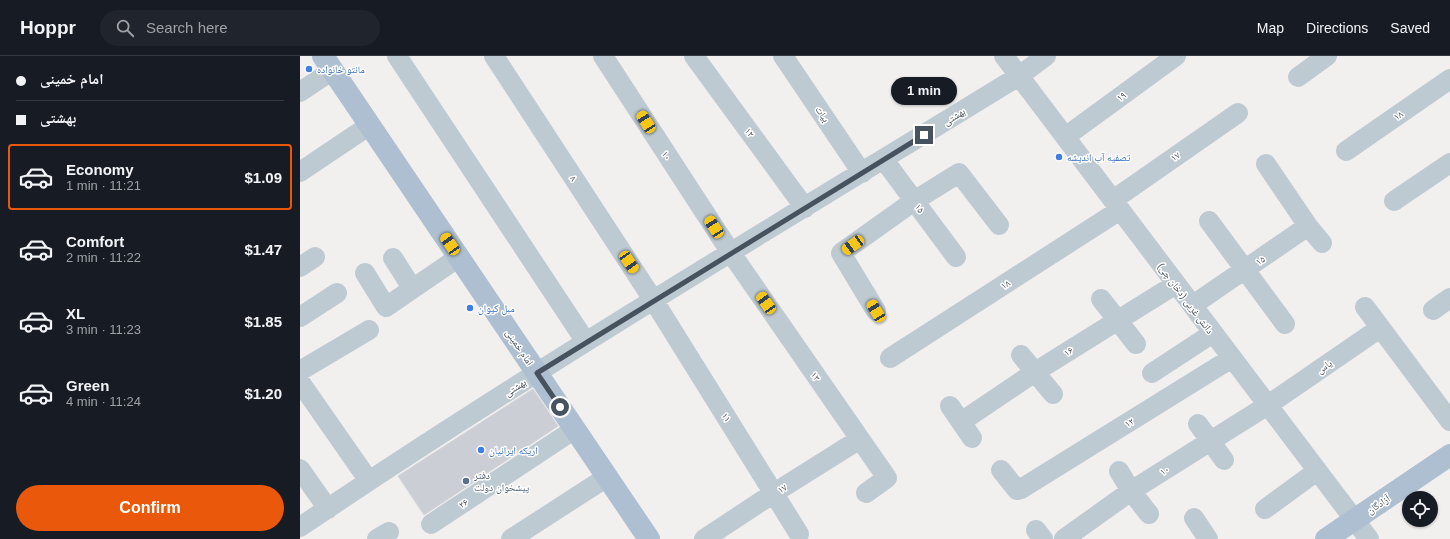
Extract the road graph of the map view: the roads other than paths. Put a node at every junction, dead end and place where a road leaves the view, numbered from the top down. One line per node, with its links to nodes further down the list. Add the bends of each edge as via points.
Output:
1 (397, 56): 54 (street)
2 (494, 56): 43 (street, ۸)
3 (603, 56): 32 (street, ۱۰)
4 (694, 56): 27 (street, ۱۲)
5 (783, 56): 23 (street, بیات)
6 (1004, 56): 11 (street, دانش غربی (دخان چی))
7 (1046, 56): 11 (street, بهشتی)
8 (1176, 56): 17 (street, ۱۹)
9 (1327, 56): 12 (street)
10 (328, 63): 14 (street); 16 (main road, امام خمینی)
11 (1019, 76): 17 (street, دانش غربی (دخان چی)); 19 (street, بهشتی)
12 (1298, 77)
13 (1450, 79): 18 (street, ۱۸)
14 (300, 92)
15 (1238, 113): 26 (street, ۱۷)
16 (370, 125): 22 (street); 33 (main road, امام خمینی)
17 (1065, 137): 26 (street, دانش غربی (دخان چی))
18 (1346, 151)
19 (884, 160): 23 (street, بهشتی); 24 (street, ۱۵)
20 (1450, 163): 25 (street)
21 (1266, 164): 30 (street)
22 (300, 172)
23 (862, 173): 27 (street, بهشتی)
24 (914, 201): 29 (street, via 959,173); 34 (street, ۱۵); 47 (street, via 841,253)
25 (1394, 201)
26 (1116, 205): 38 (street, دانش غربی (دخان چی)); 57 (street, ۱۸)
27 (805, 208): 32 (street, بهشتی)
28 (1209, 221): 36 (street)
29 (999, 225)
30 (1308, 226): 31 (street); 36 (street, ۱۵)
31 (1322, 243)
32 (731, 253): 43 (street, بهشتی); 70 (street, ۱۳)
33 (459, 257): 39 (street); 61 (main road, امام خمینی)
34 (956, 257)
35 (393, 258): 39 (street)
36 (1244, 270): 44 (street, ۱۵); 50 (street)
37 (365, 273): 39 (street, via 386,307)
38 (1176, 284): 44 (street, دانش غربی (دخان چی)); 49 (street, ۱۶)
39 (412, 288)
40 (337, 293): 48 (street)
41 (1450, 298): 46 (street)
42 (1101, 299): 49 (street)
43 (654, 301): 54 (street, بهشتی); 81 (street, ۱۱)
44 (1193, 305): 53 (street, دانش غربی (دخان چی))
45 (1365, 307): 51 (street)
46 (1433, 310)
47 (876, 311)
48 (300, 317)
49 (1117, 320): 55 (street); 60 (street, ۱۶)
50 (1285, 324)
51 (1380, 328): 65 (street, یاس); 67 (street)
52 (369, 330): 59 (street)
53 (1213, 333): 58 (street, دانش غربی (دخان چی)); 62 (street)
54 (586, 342): 61 (street, بهشتی)
55 (1136, 344)
56 (1021, 355): 60 (street)
57 (890, 358)
58 (1232, 358): 65 (street, دانش غربی (دخان چی)); 75 (street, ۱۲, via 1021,489 1017,490)
59 (300, 371)
60 (1035, 372): 64 (street); 66 (street, ۱۶, via 967,430)
61 (537, 373): 69 (main road, امام خمینی); 79 (street, بهشتی)
62 (1152, 373)
63 (302, 391): 79 (street)
64 (1053, 394)
65 (1268, 405): 71 (street, ۱۰); 77 (street, دانش غربی (دخان چی))
66 (950, 406)
67 (1450, 421)
68 (1198, 424): 71 (street)
69 (575, 429): 78 (main road, امام خمینی); 88 (street, ۲۶)
70 (860, 439): 81 (street, ۱۷); 82 (street, ۱۳, via 887,478)
71 (1211, 440): 73 (street); 80 (street, ۱۰)
72 (1450, 455): 87 (main road, آزادگان)
73 (1224, 460)
74 (300, 469): 83 (street)
75 (1001, 470)
76 (1119, 471): 80 (street)
77 (1317, 471): 84 (street); 87 (street, دانش غربی (دخان چی))
78 (607, 477): 91 (main road, امام خمینی); 92 (street)
79 (368, 481): 83 (street, بهشتی)
80 (1131, 491): 85 (street); 94 (street, ۱۰)
81 (774, 493): 90 (street, ۱۱); 93 (street, ۱۷)
82 (866, 493)
83 (328, 509): 89 (street, بهشتی)
84 (1265, 509)
85 (1149, 514)
86 (1194, 518): 95 (street)
87 (1354, 520): 96 (main road, آزادگان); 97 (street, دانش غربی (دخان چی))
88 (431, 524)
89 (300, 527)
90 (799, 534)
91 (643, 537)
92 (511, 539)
93 (704, 539)
94 (1064, 539)
95 (1208, 539)
96 (1326, 539)
97 (1369, 539)

